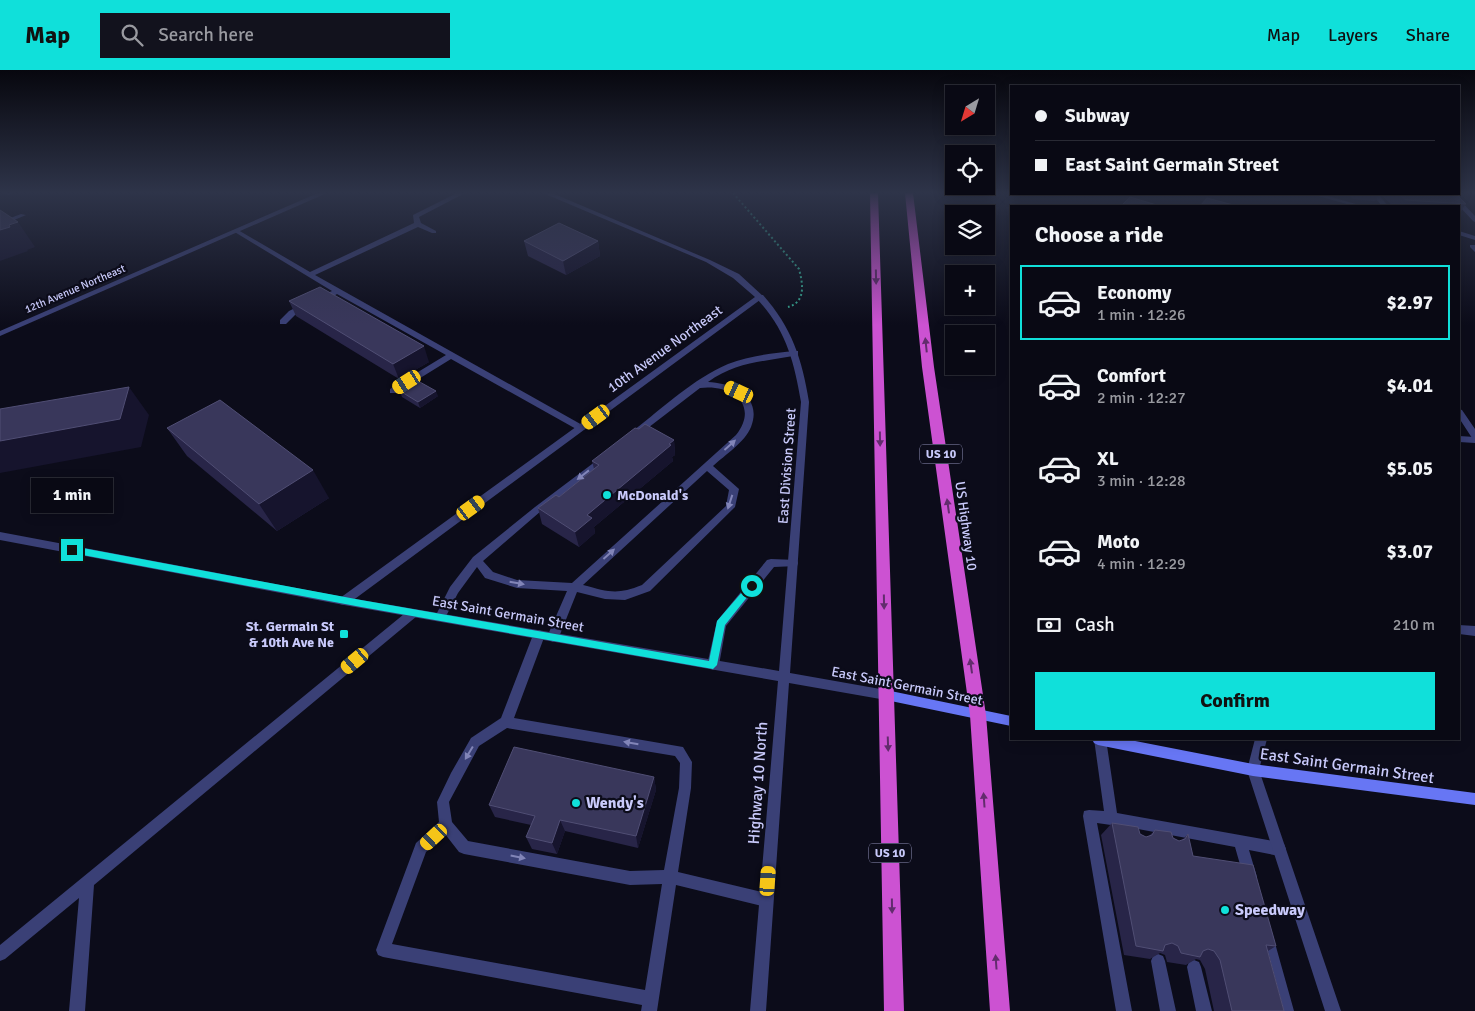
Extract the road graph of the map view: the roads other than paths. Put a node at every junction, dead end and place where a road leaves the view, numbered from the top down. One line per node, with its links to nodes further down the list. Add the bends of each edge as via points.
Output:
1 (222, 237): 11 (street, 12th Avenue Northeast)
2 (246, 237): 7 (street)
3 (391, 237): 7 (street)
4 (651, 237): 9 (street, East Division Street, via 736,276)
5 (875, 237): 37 (highway, US 10, one-way to 37)
6 (915, 237): 38 (highway, US Highway 10 / US 10, one-way to 6, via 928,367)
7 (310, 275): 8 (street)
8 (337, 292): 10 (street, via 292,313); 13 (street)
9 (760, 297): 12 (street, East Division Street, via 787,333); 17 (street, 10th Avenue Northeast)
10 (283, 322)
11 (0, 334)
12 (795, 353): 14 (street, via 740,362 721,369); 26 (street, East Division Street, via 805,402)
13 (450, 356): 15 (street); 17 (street)
14 (697, 386): 19 (street); 23 (street, one-way to 14, via 747,425 748,406 739,392 722,385)
15 (393, 391)
16 (1460, 414): 18 (street)
17 (581, 428): 28 (street, 10th Avenue Northeast)
18 (1475, 436)
19 (629, 439)
20 (1460, 439): 21 (street)
21 (1475, 440)
22 (614, 450): 25 (street, one-way to 25)
23 (707, 466): 27 (street, one-way to 23); 27 (street, one-way to 27, via 734,489 730,507 646,588 625,596 605,596)
24 (0, 536): 28 (street, East Saint Germain Street)
25 (477, 560): 27 (street, one-way to 27, via 489,575 517,584); 30 (street, via 454,590)
26 (793, 563): 35 (street, via 770,563 720,624); 36 (street, East Division Street)
27 (574, 587): 34 (street)
28 (344, 601): 29 (street, East Saint Germain Street)
29 (412, 613): 30 (street, East Saint Germain Street); 55 (street)
30 (440, 618): 33 (street, East Saint Germain Street)
31 (1460, 630): 32 (street)
32 (1475, 631)
33 (539, 635): 34 (street, East Saint Germain Street); 40 (street)
34 (553, 637): 35 (street, East Saint Germain Street)
35 (713, 665): 36 (street, East Saint Germain Street)
36 (783, 677): 37 (street, East Saint Germain Street); 57 (street, Highway 10 North)
37 (886, 695): 38 (main road, East Saint Germain Street); 65 (highway, US 10, one-way to 65)
38 (978, 715): 39 (main road, East Saint Germain Street); 66 (highway, US 10, one-way to 38)
39 (1010, 721)
40 (506, 722): 48 (street, one-way to 48, via 476,742 455,777 443,802); 54 (street, one-way to 40, via 685,788 686,762 679,751)
41 (1099, 740): 46 (street)
42 (1104, 740): 44 (main road, East Saint Germain Street)
43 (1261, 740): 44 (street)
44 (1253, 770): 45 (main road, East Saint Germain Street); 53 (street)
45 (1475, 799)
46 (1111, 818): 47 (street); 67 (street, via 1089,816)
47 (1131, 821): 49 (street); 50 (street)
48 (446, 826): 54 (street, one-way to 54, via 464,847 630,878); 62 (street, via 421,848 383,950)
49 (1163, 826): 51 (street); 52 (street)
50 (1135, 840)
51 (1240, 841): 53 (street); 56 (street)
52 (1168, 844)
53 (1279, 849): 71 (street)
54 (670, 877): 57 (street); 62 (street)
55 (87, 882): 59 (street); 63 (street)
56 (1253, 888)
57 (766, 900): 64 (street, Highway 10 North)
58 (1263, 926): 70 (street)
59 (0, 954)
60 (1158, 961): 68 (street)
61 (1194, 967): 69 (street)
62 (650, 1005)
63 (77, 1011)
64 (758, 1011)
65 (894, 1011)
66 (1000, 1011)
67 (1124, 1011)
68 (1168, 1011)
69 (1204, 1011)
70 (1286, 1011)
71 (1333, 1011)

